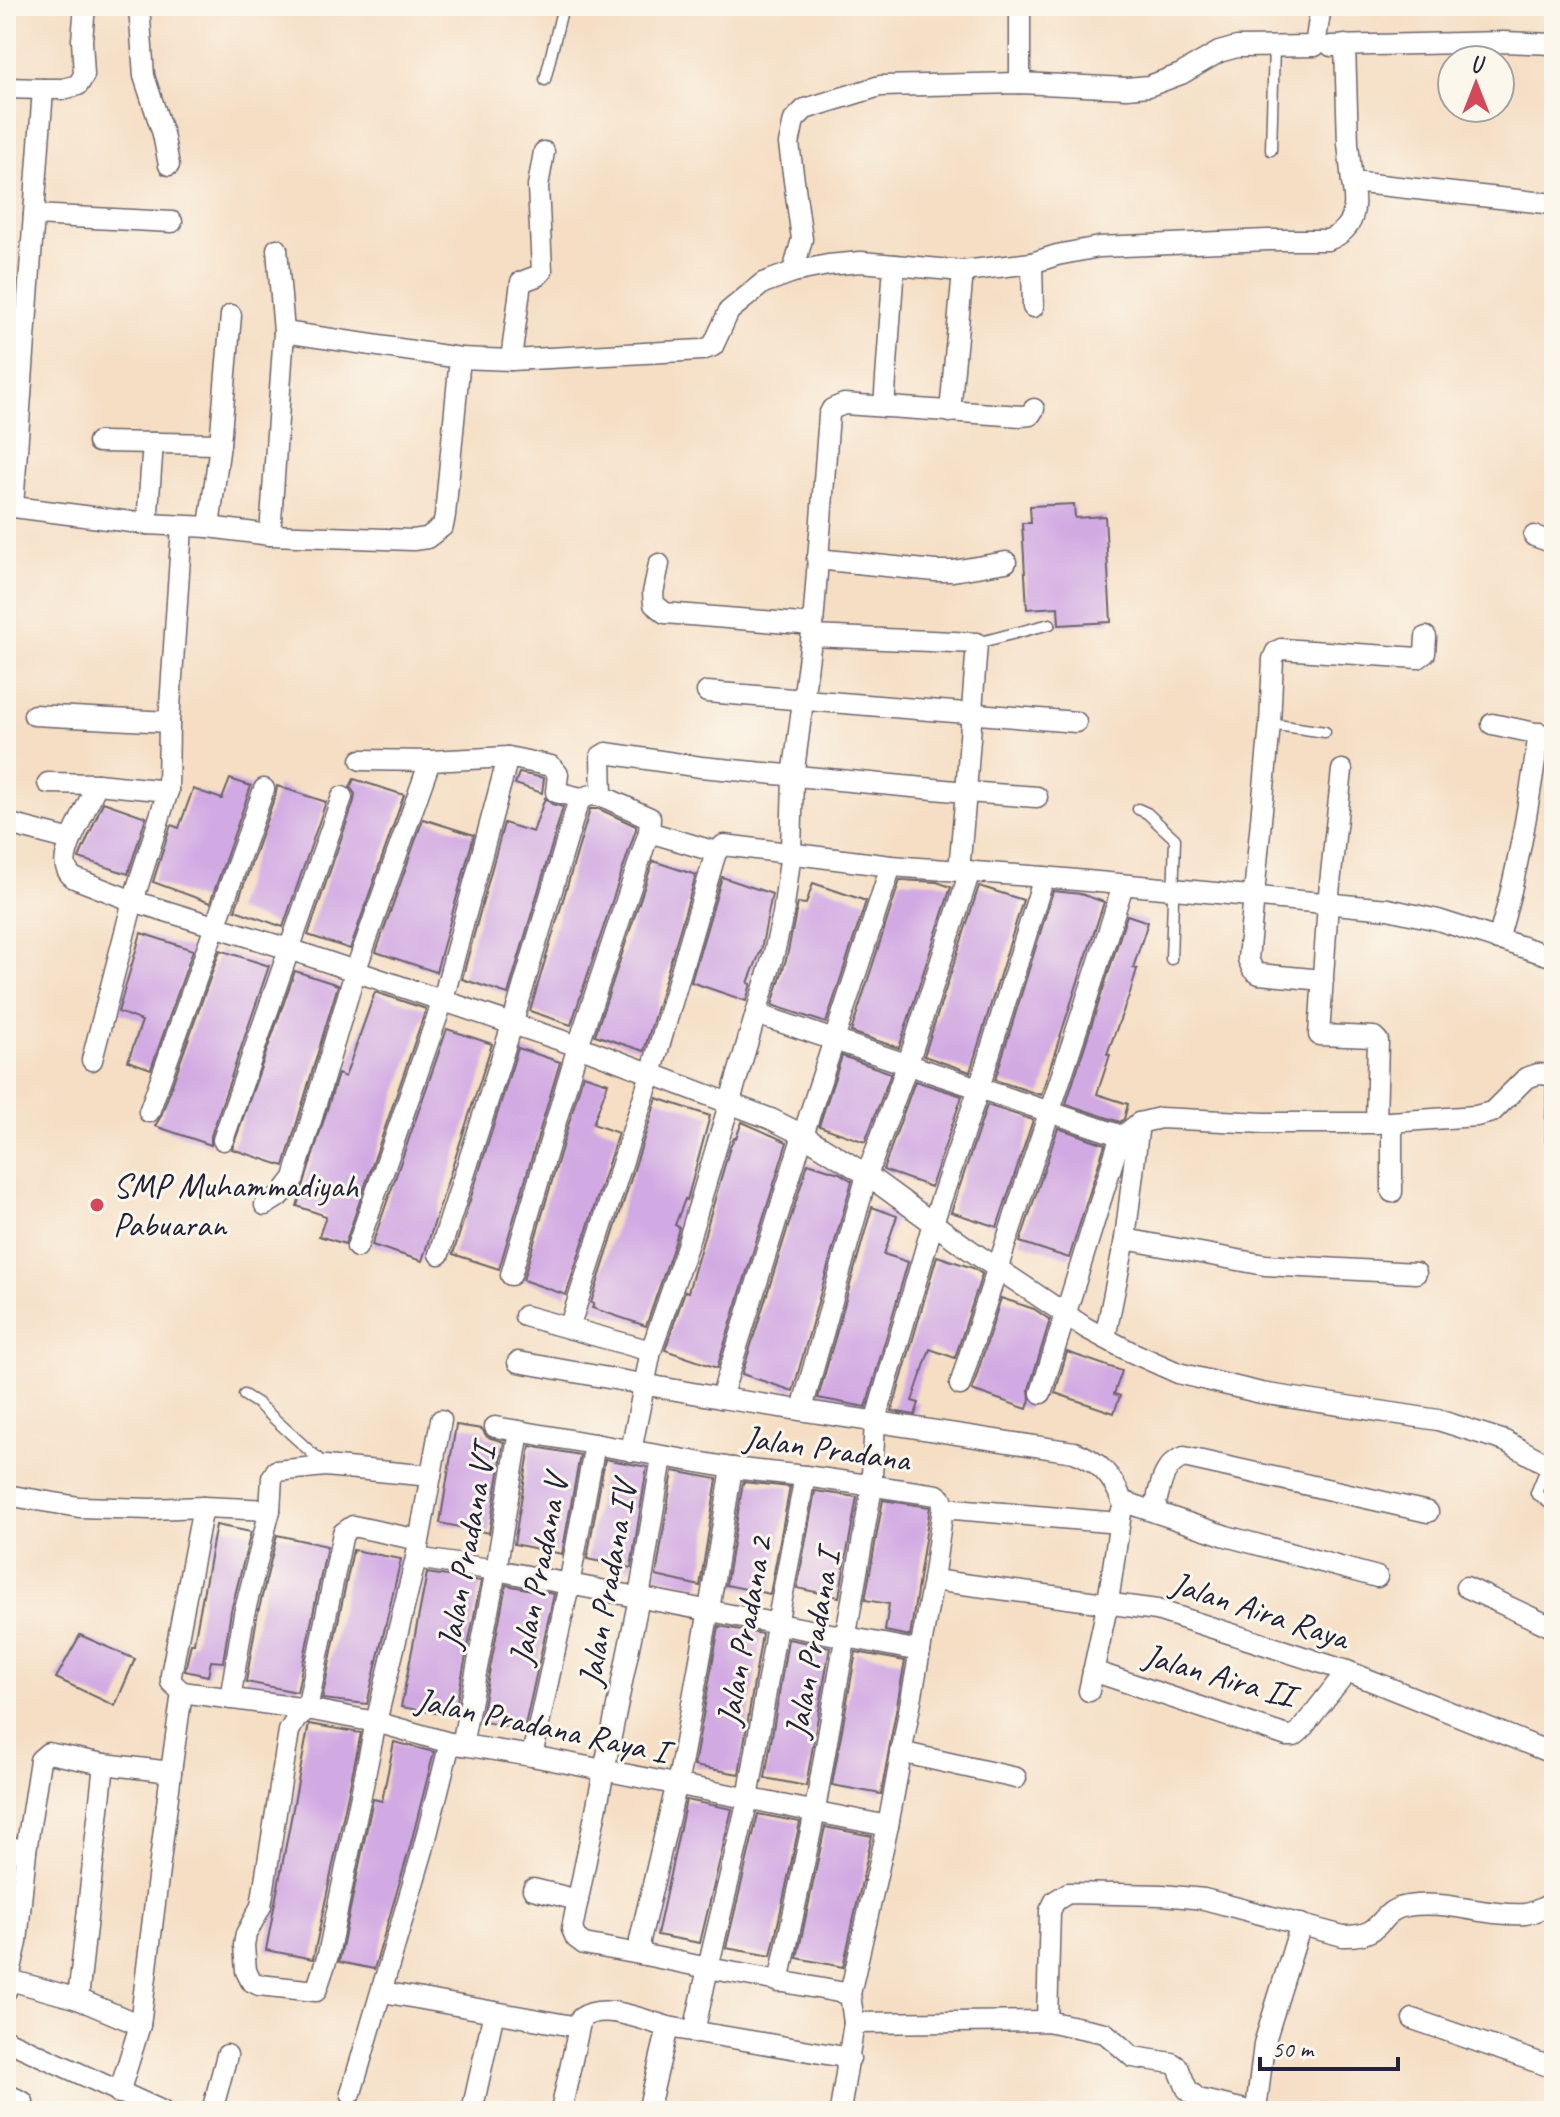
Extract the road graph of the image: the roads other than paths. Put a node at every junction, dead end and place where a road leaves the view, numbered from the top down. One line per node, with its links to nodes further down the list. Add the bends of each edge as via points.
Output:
1 (85, 6): 13 (street, via 84,75 78,85)
2 (139, 6): 16 (street, via 144,76)
3 (563, 6): 10 (lane)
4 (1020, 6): 11 (street)
5 (1321, 6): 8 (street)
6 (1554, 44): 7 (street)
7 (1345, 45): 8 (street); 17 (street)
8 (1315, 46): 9 (street)
9 (1274, 47): 11 (street, via 1219,52 1149,86); 14 (lane)
10 (545, 80)
11 (1020, 83): 25 (street, via 880,86 805,109 794,120 789,144 802,239)
12 (6, 88): 13 (street)
13 (43, 89): 19 (street)
14 (1271, 150)
15 (544, 152): 30 (street, via 538,186 542,271 521,282)
16 (169, 165)
17 (1352, 182): 18 (street); 22 (street, via 1354,216 1328,240 1099,247)
18 (1554, 204)
19 (34, 215): 20 (street); 37 (street)
20 (172, 222)
21 (277, 249): 28 (street)
22 (1032, 263): 24 (street); 26 (street)
23 (894, 265): 24 (street); 25 (street, via 861,262); 31 (street)
24 (963, 271): 33 (street)
25 (793, 272): 30 (street, via 763,283 729,311 713,346 702,350)
26 (1033, 307)
27 (231, 315): 36 (street)
28 (284, 332): 29 (street); 41 (street)
29 (460, 358): 30 (street); 41 (street, via 445,515 437,532 413,540)
30 (511, 360)
31 (884, 407): 33 (street); 42 (street, via 844,404 829,415)
32 (1034, 409): 33 (street, via 1021,416)
33 (950, 412)
34 (98, 442): 35 (street)
35 (153, 443): 36 (street); 38 (street)
36 (220, 444): 40 (street)
37 (10, 506): 38 (street)
38 (147, 524): 39 (street)
39 (182, 527): 40 (street); 53 (street)
40 (209, 527): 41 (street)
41 (270, 535)
42 (817, 559): 43 (street, via 935,571); 46 (street)
43 (1006, 562)
44 (659, 564): 46 (street, via 654,604 665,613)
45 (1050, 624): 48 (lane)
46 (813, 631): 48 (street); 50 (street)
47 (1426, 637): 55 (street, via 1425,653 1418,658 1281,649 1273,659)
48 (977, 643): 51 (street)
49 (707, 692): 50 (street)
50 (803, 701): 51 (street); 63 (street)
51 (973, 714): 54 (street); 68 (street)
52 (34, 715): 53 (street)
53 (169, 722): 67 (street)
54 (1076, 722)
55 (1270, 724): 57 (lane); 83 (street)
56 (1492, 724): 58 (street)
57 (1325, 732)
58 (1546, 735): 87 (street)
59 (508, 757): 61 (street); 70 (street, via 551,766 558,774 556,792); 93 (street)
60 (361, 760): 61 (street)
61 (430, 761): 91 (street)
62 (1342, 770): 85 (street)
63 (793, 777): 68 (street); 70 (street, via 606,753); 77 (street)
64 (48, 783): 65 (street)
65 (97, 784): 67 (street); 75 (street)
66 (264, 789): 86 (street)
67 (168, 791): 84 (street)
68 (966, 792): 71 (street); 79 (street)
69 (342, 797): 88 (street)
70 (591, 797): 74 (street, via 650,818); 95 (street, via 576,809)
71 (1037, 797)
72 (1138, 809): 82 (lane, via 1175,839)
73 (6, 823): 75 (street)
74 (649, 832): 76 (street); 97 (street)
75 (71, 840): 84 (street, via 64,864 67,873)
76 (716, 852): 77 (street, via 724,845); 100 (street)
77 (791, 852): 78 (street); 94 (street, via 783,914)
78 (891, 866): 79 (street); 96 (street)
79 (964, 870): 80 (street); 99 (street)
80 (1044, 877): 81 (street); 102 (street, Jalan Pradana I)
81 (1123, 885): 82 (street); 105 (street)
82 (1174, 889): 83 (street); 90 (lane)
83 (1253, 897): 85 (street); 92 (street, via 1248,959 1253,970)
84 (133, 901): 86 (street); 98 (street)
85 (1328, 903): 87 (street, via 1388,909); 92 (street)
86 (215, 928): 88 (street); 104 (street)
87 (1498, 940): 89 (street)
88 (289, 949): 91 (street); 110 (street)
89 (1554, 957)
90 (1171, 959)
91 (355, 972): 93 (street); 114 (street, via 294,1178)
92 (1323, 980): 107 (street, via 1319,1035 1378,1041)
93 (442, 1003): 95 (street); 117 (street)
94 (756, 1014): 96 (street); 103 (street)
95 (512, 1025): 97 (street); 118 (street)
96 (834, 1039): 99 (street); 108 (street)
97 (578, 1046): 100 (street); 121 (street)
98 (92, 1060)
99 (908, 1063): 102 (street); 112 (street)
100 (651, 1074): 103 (street); 124 (street)
101 (1553, 1074): 107 (street, via 1526,1078 1492,1112); 111 (lane)
102 (979, 1088): 105 (street); 115 (street, Jalan Pradana I)
103 (729, 1102): 108 (street); 126 (street)
104 (149, 1112)
105 (1050, 1112): 109 (street); 119 (street)
106 (1139, 1123): 107 (street, via 1160,1118); 109 (street); 116 (street)
107 (1384, 1123): 113 (street)
108 (803, 1135): 112 (street); 132 (street)
109 (1120, 1138): 122 (street)
110 (223, 1140)
111 (1551, 1141)
112 (867, 1175): 115 (street); 133 (street)
113 (1392, 1192)
114 (265, 1205)
115 (933, 1223): 119 (street); 135 (street, Jalan Pradana I)
116 (1125, 1239): 120 (street, via 1265,1265); 125 (street)
117 (357, 1247)
118 (439, 1254)
119 (997, 1266): 122 (street); 129 (street)
120 (1416, 1273)
121 (511, 1275)
122 (1064, 1313): 125 (street); 130 (street)
123 (525, 1316): 124 (street)
124 (569, 1328): 126 (street)
125 (1105, 1338): 142 (street, via 1178,1373 1261,1393 1438,1420 1505,1441)
126 (651, 1351): 128 (street)
127 (518, 1362): 128 (street)
128 (645, 1384): 132 (street); 139 (street)
129 (960, 1385)
130 (1041, 1393)
131 (244, 1395): 141 (lane)
132 (721, 1398): 133 (street)
133 (802, 1409): 135 (street)
134 (441, 1420): 144 (street)
135 (875, 1422): 146 (street, Jalan Pradana I); 148 (street, via 1074,1452 1097,1463)
136 (495, 1427): 137 (street, Jalan Pradana VI)
137 (519, 1431): 138 (street, Jalan Pradana); 157 (street, Jalan Pradana VI)
138 (595, 1444): 139 (street, Jalan Pradana); 160 (street, Jalan Pradana V)
139 (631, 1451): 140 (street, Jalan Pradana)
140 (662, 1457): 143 (street, Jalan Pradana); 162 (street, Jalan Pradana IV)
141 (325, 1466): 144 (street); 152 (street, via 276,1471)
142 (1551, 1466): 150 (lane, via 1536,1493)
143 (732, 1468): 145 (street, Jalan Pradana); 164 (street)
144 (431, 1476): 156 (street)
145 (805, 1476): 146 (street, Jalan Pradana); 165 (street, Jalan Pradana 2)
146 (872, 1487): 151 (street, Jalan Pradana, via 937,1495); 167 (street, Jalan Pradana I)
147 (6, 1495): 149 (street, via 79,1507)
148 (1122, 1501): 153 (street); 155 (street)
149 (203, 1507): 152 (street); 170 (street, via 171,1675)
150 (1554, 1507)
151 (943, 1508): 155 (street, Jalan Pradana); 159 (street)
152 (270, 1510): 171 (street)
153 (1154, 1511): 154 (street, via 1167,1468 1184,1457); 158 (street)
154 (1428, 1512)
155 (1119, 1523): 163 (street)
156 (417, 1549): 157 (street); 172 (street, via 353,1526 343,1533); 173 (street)
157 (496, 1570): 160 (street); 174 (street, Jalan Pradana VI)
158 (1377, 1577)
159 (933, 1580): 163 (street, Jalan Aira Raya); 168 (street)
160 (569, 1585): 162 (street); 177 (street, Jalan Pradana V)
161 (1466, 1587): 166 (street)
162 (639, 1598): 164 (street); 179 (street, Jalan Pradana IV)
163 (1108, 1602): 169 (street, Jalan Aira Raya, via 1157,1610); 169 (street, Jalan Aira II, via 1091,1681 1294,1736)
164 (709, 1610): 165 (street); 182 (street)
165 (777, 1624): 167 (street); 183 (street, Jalan Pradana 2)
166 (1554, 1628)
167 (846, 1637): 168 (street); 184 (street, Jalan Pradana I)
168 (920, 1651): 175 (street)
169 (1347, 1671): 176 (street, Jalan Aira Raya)
170 (182, 1692): 171 (street, Jalan Pradana Raya I); 180 (street)
171 (230, 1699): 172 (street, Jalan Pradana Raya I)
172 (307, 1709): 173 (street, Jalan Pradana Raya I); 173 (street, via 289,1731 261,1906 246,1934 246,1971 259,1985 316,1991)
173 (376, 1722): 174 (street, Jalan Pradana Raya I)
174 (456, 1744): 177 (street, Jalan Pradana Raya I); 195 (street, Jalan Pradana VI)
175 (900, 1752): 181 (street); 185 (street)
176 (1554, 1754)
177 (532, 1756): 179 (street, Jalan Pradana Raya I)
178 (104, 1764): 180 (street); 186 (street, via 43,1755); 197 (street)
179 (605, 1770): 182 (street, Jalan Pradana Raya I); 188 (street, Jalan Pradana IV)
180 (171, 1772): 202 (street)
181 (1016, 1778)
182 (676, 1785): 183 (street, Jalan Pradana Raya I); 191 (street, via 640,1940)
183 (748, 1799): 184 (street, Jalan Pradana Raya I); 192 (street, Jalan Pradana 2)
184 (814, 1812): 185 (street, Jalan Pradana Raya I); 193 (street, Jalan Pradana I)
185 (888, 1826): 196 (street)
186 (16, 1848): 194 (street, via 17,1942)
187 (533, 1889): 188 (street)
188 (578, 1900): 191 (street, Jalan Pradana IV, via 572,1929 576,1938)
189 (1554, 1903): 190 (street, via 1525,1914 1409,1905 1360,1936)
190 (1301, 1924): 200 (street, via 1204,1899 1068,1893 1050,1911); 219 (street, via 1264,2044)
191 (645, 1955): 192 (street)
192 (708, 1968): 193 (street); 205 (street, Jalan Pradana 2)
193 (779, 1982): 196 (street)
194 (8, 1985): 197 (street)
195 (383, 1992): 198 (street); 211 (street, Jalan Pradana VI)
196 (850, 1994): 201 (street)
197 (78, 1999): 202 (street)
198 (494, 2012): 203 (street); 214 (street)
199 (1413, 2019): 209 (street)
200 (1047, 2021): 201 (street); 218 (street, via 1105,2033 1133,2057 1178,2067 1187,2089 1198,2099)
201 (854, 2023): 208 (street)
202 (140, 2025): 210 (street)
203 (578, 2027): 204 (street, via 588,2013 607,2011); 215 (street)
204 (668, 2027): 205 (street); 216 (street)
205 (694, 2032): 208 (street)
206 (6, 2040): 210 (street)
207 (227, 2055): 213 (street)
208 (850, 2058): 217 (street)
209 (1554, 2068)
210 (119, 2093): 212 (street)
211 (351, 2093)
212 (162, 2111)
213 (212, 2111)
214 (472, 2111)
215 (561, 2111)
216 (648, 2111)
217 (840, 2111)
218 (1249, 2111)
219 (1256, 2111)

